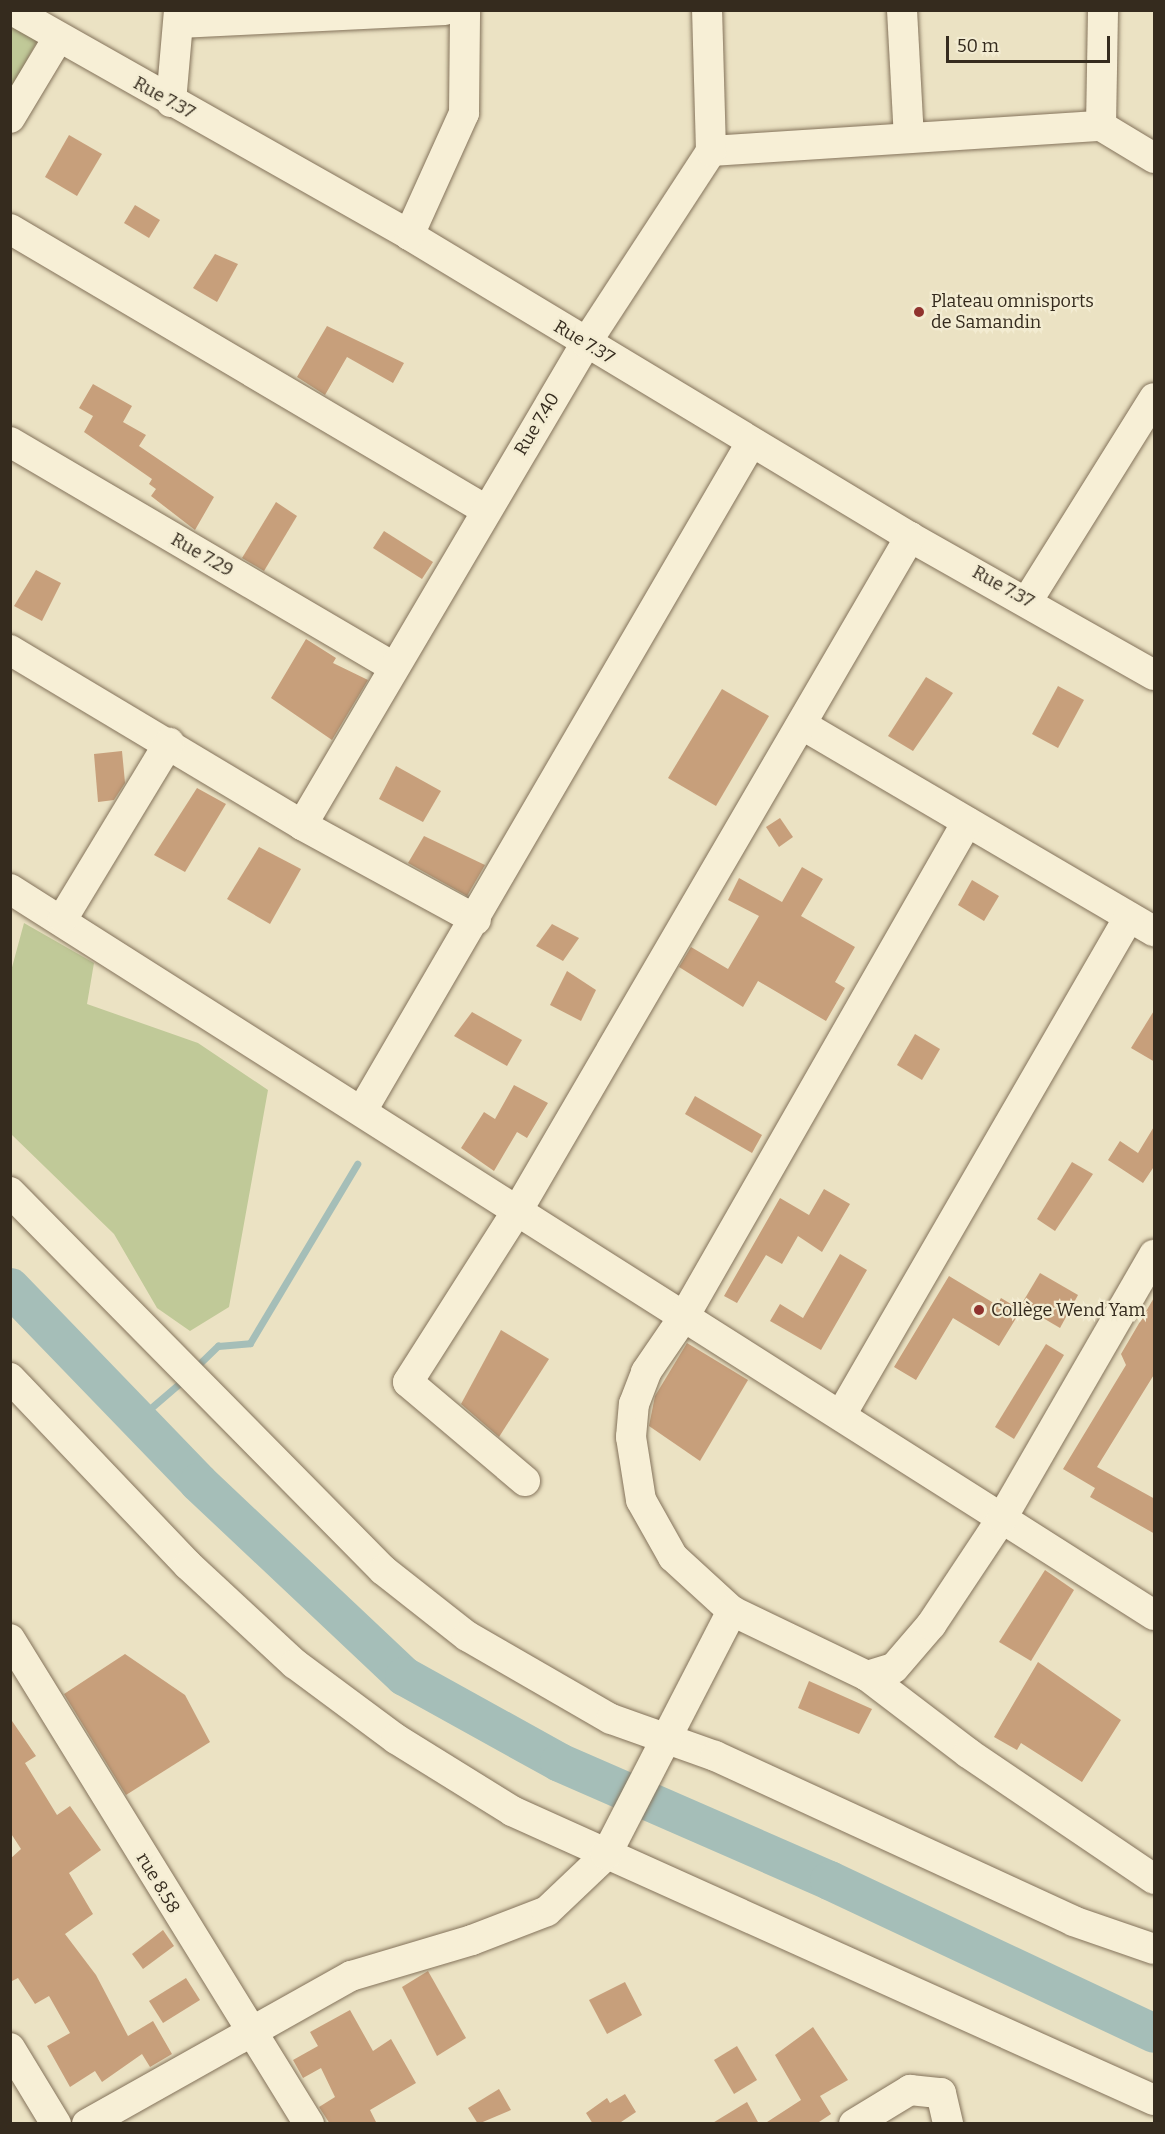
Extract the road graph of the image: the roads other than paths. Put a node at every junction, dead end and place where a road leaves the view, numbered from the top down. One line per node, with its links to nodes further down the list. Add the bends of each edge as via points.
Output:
1 (12, 10): 8 (street, Rue 7.37)
2 (445, 10): 7 (street)
3 (465, 10): 16 (street, via 464,113)
4 (707, 10): 13 (street)
5 (902, 10): 12 (street)
6 (1103, 10): 11 (street)
7 (179, 17): 9 (street)
8 (58, 38): 9 (street, Rue 7.37); 10 (street)
9 (171, 102): 16 (street, Rue 7.37)
10 (10, 118)
11 (1101, 126): 12 (street); 14 (street)
12 (909, 138): 13 (street)
13 (711, 151): 17 (street, Rue 7.40)
14 (1155, 158)
15 (10, 229): 21 (street)
16 (409, 236): 17 (street, Rue 7.37)
17 (586, 343): 20 (street, Rue 7.37); 21 (street, Rue 7.40)
18 (1155, 398): 23 (street)
19 (10, 442): 25 (street, Rue 7.29)
20 (751, 443): 22 (street, Rue 7.37); 33 (street)
21 (486, 510): 25 (street, Rue 7.40)
22 (910, 537): 23 (street, Rue 7.37); 27 (street)
23 (1028, 600): 26 (street, Rue 7.37)
24 (10, 650): 28 (street)
25 (393, 667): 30 (street, Rue 7.40)
26 (1155, 675)
27 (804, 726): 29 (street); 37 (street)
28 (169, 743): 30 (street); 32 (street)
29 (967, 822): 34 (street); 39 (street)
30 (302, 825): 33 (street)
31 (10, 889): 32 (street)
32 (63, 918): 35 (street)
33 (476, 920): 35 (street)
34 (1142, 924): 41 (street)
35 (363, 1109): 37 (street)
36 (10, 1192): 48 (street, via 383,1570 467,1636 611,1719)
37 (519, 1208): 39 (street); 42 (street, via 408,1382)
38 (1153, 1262): 43 (street)
39 (684, 1315): 41 (street); 44 (street, via 646,1372 634,1404 632,1437 641,1500 673,1557)
40 (10, 1378): 49 (street, via 188,1566 295,1664 396,1739 473,1787)
41 (841, 1415): 43 (street)
42 (525, 1481)
43 (1002, 1518): 45 (street); 47 (street, via 923,1634 894,1668)
44 (732, 1611): 47 (street); 48 (street)
45 (1155, 1615)
46 (10, 1639): 52 (street, rue 8.58)
47 (867, 1676): 50 (street, via 968,1754)
48 (663, 1737): 49 (street); 51 (street, via 715,1756 1073,1921)
49 (606, 1855): 52 (street, via 547,1911 472,1940 351,1976); 54 (street)
50 (1155, 1879)
51 (1155, 1949)
52 (248, 2032): 56 (street); 57 (street, rue 8.58)
53 (10, 2048): 55 (street)
54 (1155, 2100)
55 (56, 2124)
56 (87, 2124)
57 (309, 2124)
58 (854, 2124): 59 (street, via 910,2090 941,2093)
59 (948, 2124)

